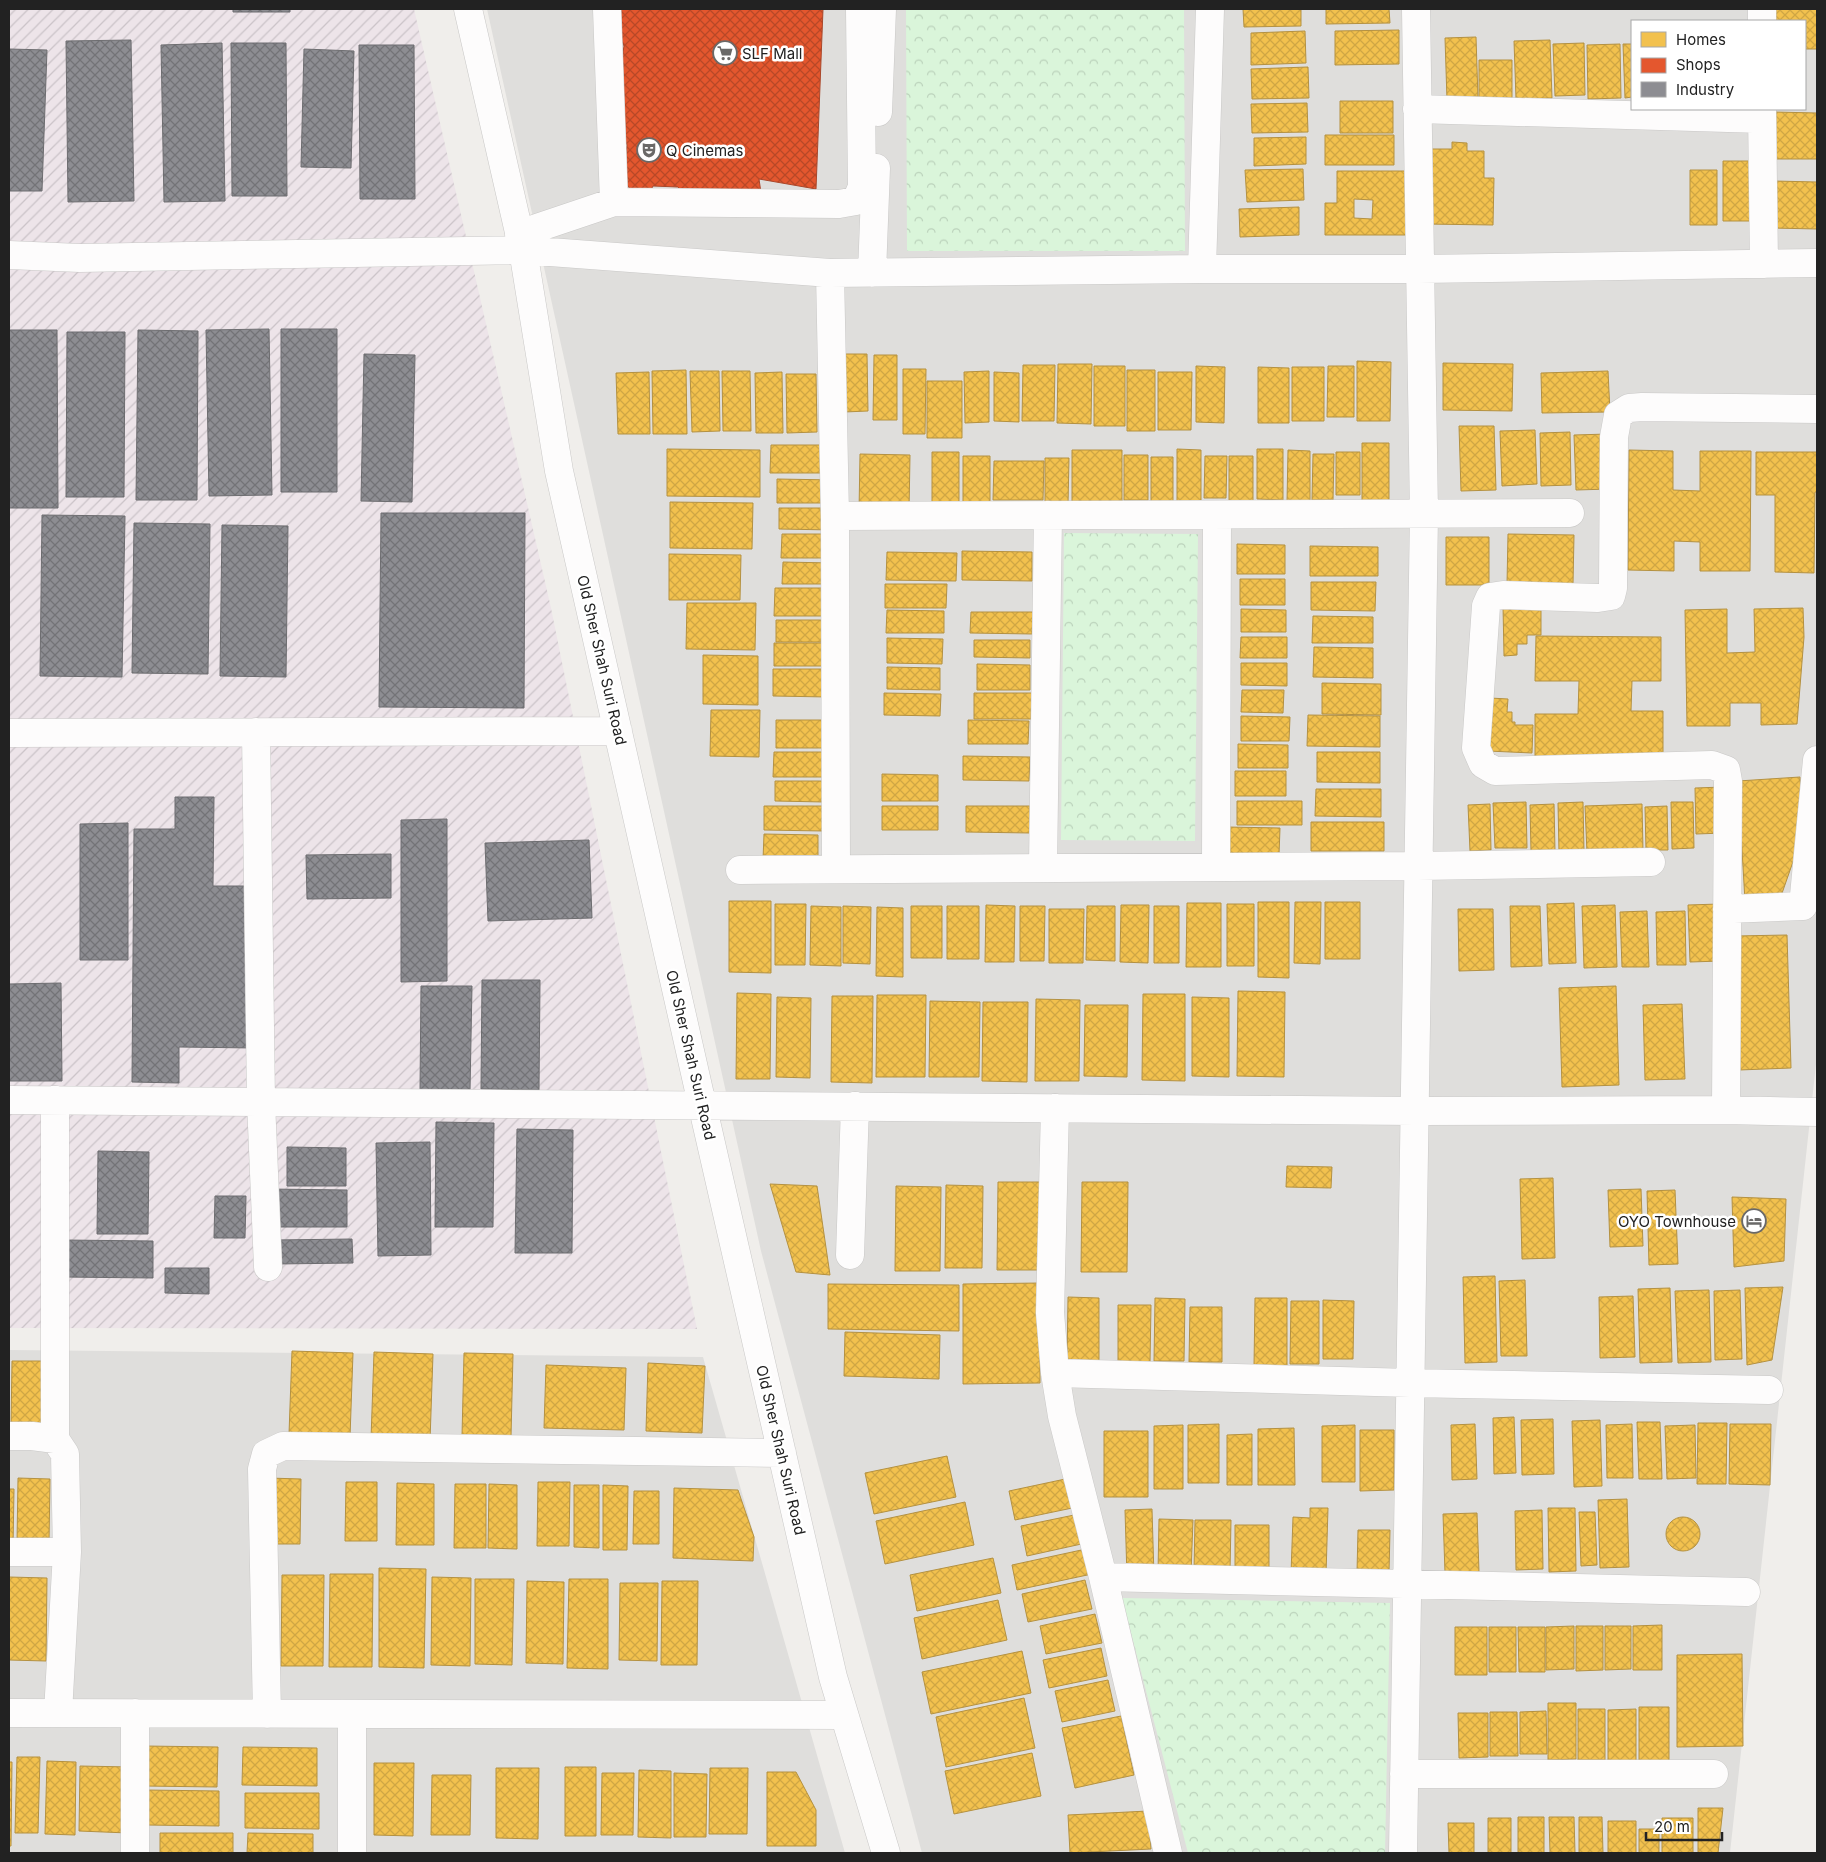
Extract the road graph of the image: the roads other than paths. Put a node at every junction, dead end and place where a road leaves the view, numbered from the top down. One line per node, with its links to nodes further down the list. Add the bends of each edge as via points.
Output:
1 (468, 9): 10 (street, Old Sher Shah Suri Road)
2 (607, 9): 9 (street)
3 (860, 9): 9 (street, via 862,187 856,201 839,204)
4 (882, 9): 17 (street)
5 (1210, 9): 14 (street)
6 (1416, 9): 7 (street)
7 (1417, 110): 8 (street); 15 (street)
8 (1762, 114): 13 (street)
9 (614, 202): 10 (street)
10 (521, 242): 11 (street, via 80,258); 16 (street); 24 (street, Old Sher Shah Suri Road, via 559,471)
11 (9, 255)
12 (1817, 263): 13 (street)
13 (1764, 264): 15 (street)
14 (1202, 269): 15 (street); 17 (street)
15 (1419, 269): 19 (street)
16 (830, 273): 17 (street); 23 (street)
17 (872, 273)
18 (1817, 409): 34 (street, via 1629,408 1618,415 1614,437 1611,596 1503,595 1490,597 1486,606 1476,748 1483,764 1495,771 1712,765 1726,770)
19 (1424, 514): 20 (street); 22 (street); 30 (street)
20 (1570, 514)
21 (1048, 515): 22 (street); 23 (street); 31 (street)
22 (1217, 515): 29 (street)
23 (835, 516): 32 (street)
24 (618, 731): 25 (street); 38 (street, Old Sher Shah Suri Road)
25 (256, 732): 26 (street); 37 (street)
26 (9, 734)
27 (1817, 760): 34 (street, via 1803,906)
28 (1651, 862): 30 (street)
29 (1216, 866): 30 (street); 31 (street)
30 (1418, 866): 42 (street)
31 (1043, 867): 32 (street)
32 (836, 868): 33 (street)
33 (740, 870)
34 (1727, 909): 41 (street)
35 (9, 1100): 36 (street)
36 (55, 1100): 37 (street); 50 (street)
37 (261, 1102): 38 (street); 45 (street)
38 (702, 1104): 39 (street); 51 (street, Old Sher Shah Suri Road)
39 (855, 1106): 40 (street); 44 (street)
40 (1054, 1108): 42 (street); 46 (street, via 1050,1313)
41 (1726, 1110): 42 (street); 43 (street)
42 (1414, 1111): 47 (street)
43 (1817, 1112)
44 (850, 1255)
45 (268, 1267)
46 (1054, 1373): 47 (street); 54 (street)
47 (1410, 1383): 48 (street); 55 (street)
48 (1769, 1390)
49 (9, 1436): 50 (street)
50 (55, 1439): 53 (street, via 65,1454)
51 (782, 1453): 60 (street, via 283,1446 266,1454 262,1469); 62 (street, Old Sher Shah Suri Road)
52 (9, 1552): 53 (street)
53 (67, 1552): 58 (street)
54 (1103, 1577): 55 (street); 68 (street)
55 (1408, 1584): 56 (street); 63 (street)
56 (1746, 1592)
57 (9, 1713): 58 (street)
58 (58, 1713): 59 (street)
59 (135, 1713): 60 (street); 65 (street)
60 (267, 1714): 61 (street)
61 (352, 1714): 62 (street); 66 (street)
62 (844, 1715): 67 (street, Old Sher Shah Suri Road)
63 (1404, 1774): 64 (street); 69 (street)
64 (1714, 1774)
65 (135, 1853)
66 (352, 1853)
67 (886, 1853)
68 (1168, 1853)
69 (1403, 1853)

